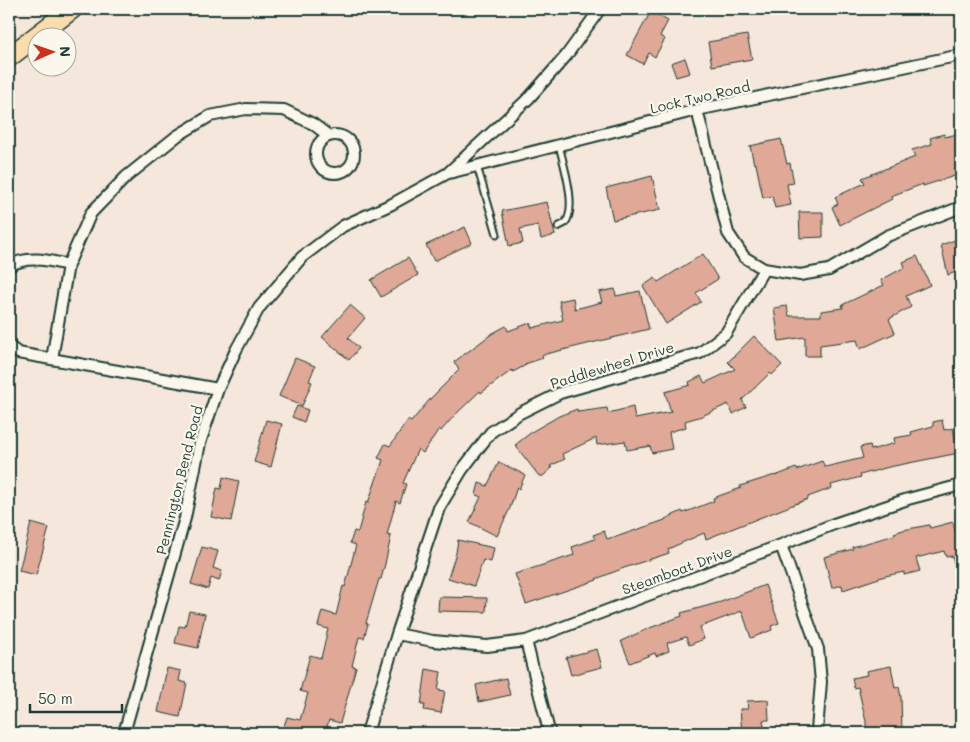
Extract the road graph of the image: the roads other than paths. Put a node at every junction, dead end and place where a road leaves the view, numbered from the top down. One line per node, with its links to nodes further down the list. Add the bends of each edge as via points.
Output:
1 (72, 9): 4 (highway)
2 (600, 9): 9 (street, Pennington Bend Road, via 566,56 529,98)
3 (961, 55): 5 (street, Lock Two Road)
4 (9, 57)
5 (697, 110): 7 (street, Lock Two Road); 15 (street, via 728,233 744,257)
6 (329, 136): 13 (street, via 314,124 284,110 246,109 210,116 177,136 126,177 90,213)
7 (559, 145): 8 (street, Lock Two Road); 11 (lane, via 570,202 565,223)
8 (477, 165): 9 (street, Lock Two Road); 12 (lane)
9 (448, 173): 18 (street, Pennington Bend Road, via 344,226 302,257 259,308)
10 (961, 207): 15 (street, via 887,236 829,270 800,275)
11 (558, 227)
12 (497, 234)
13 (68, 265): 14 (street, via 26,259); 17 (street)
14 (9, 266)
15 (764, 269): 21 (street, Paddlewheel Drive, via 726,334 700,353 560,393 491,432 439,508)
16 (9, 346): 17 (street, via 18,352)
17 (52, 359): 18 (street)
18 (218, 389): 25 (street, Pennington Bend Road, via 200,443 185,518)
19 (961, 485): 20 (street, Steamboat Drive, via 908,498)
20 (781, 545): 22 (street, Steamboat Drive); 23 (street, via 818,649 821,682)
21 (397, 634): 22 (street, Steamboat Drive, via 487,646); 26 (street, Paddlewheel Drive)
22 (526, 641): 24 (street)
23 (816, 730)
24 (549, 731)
25 (124, 733)
26 (367, 733)

